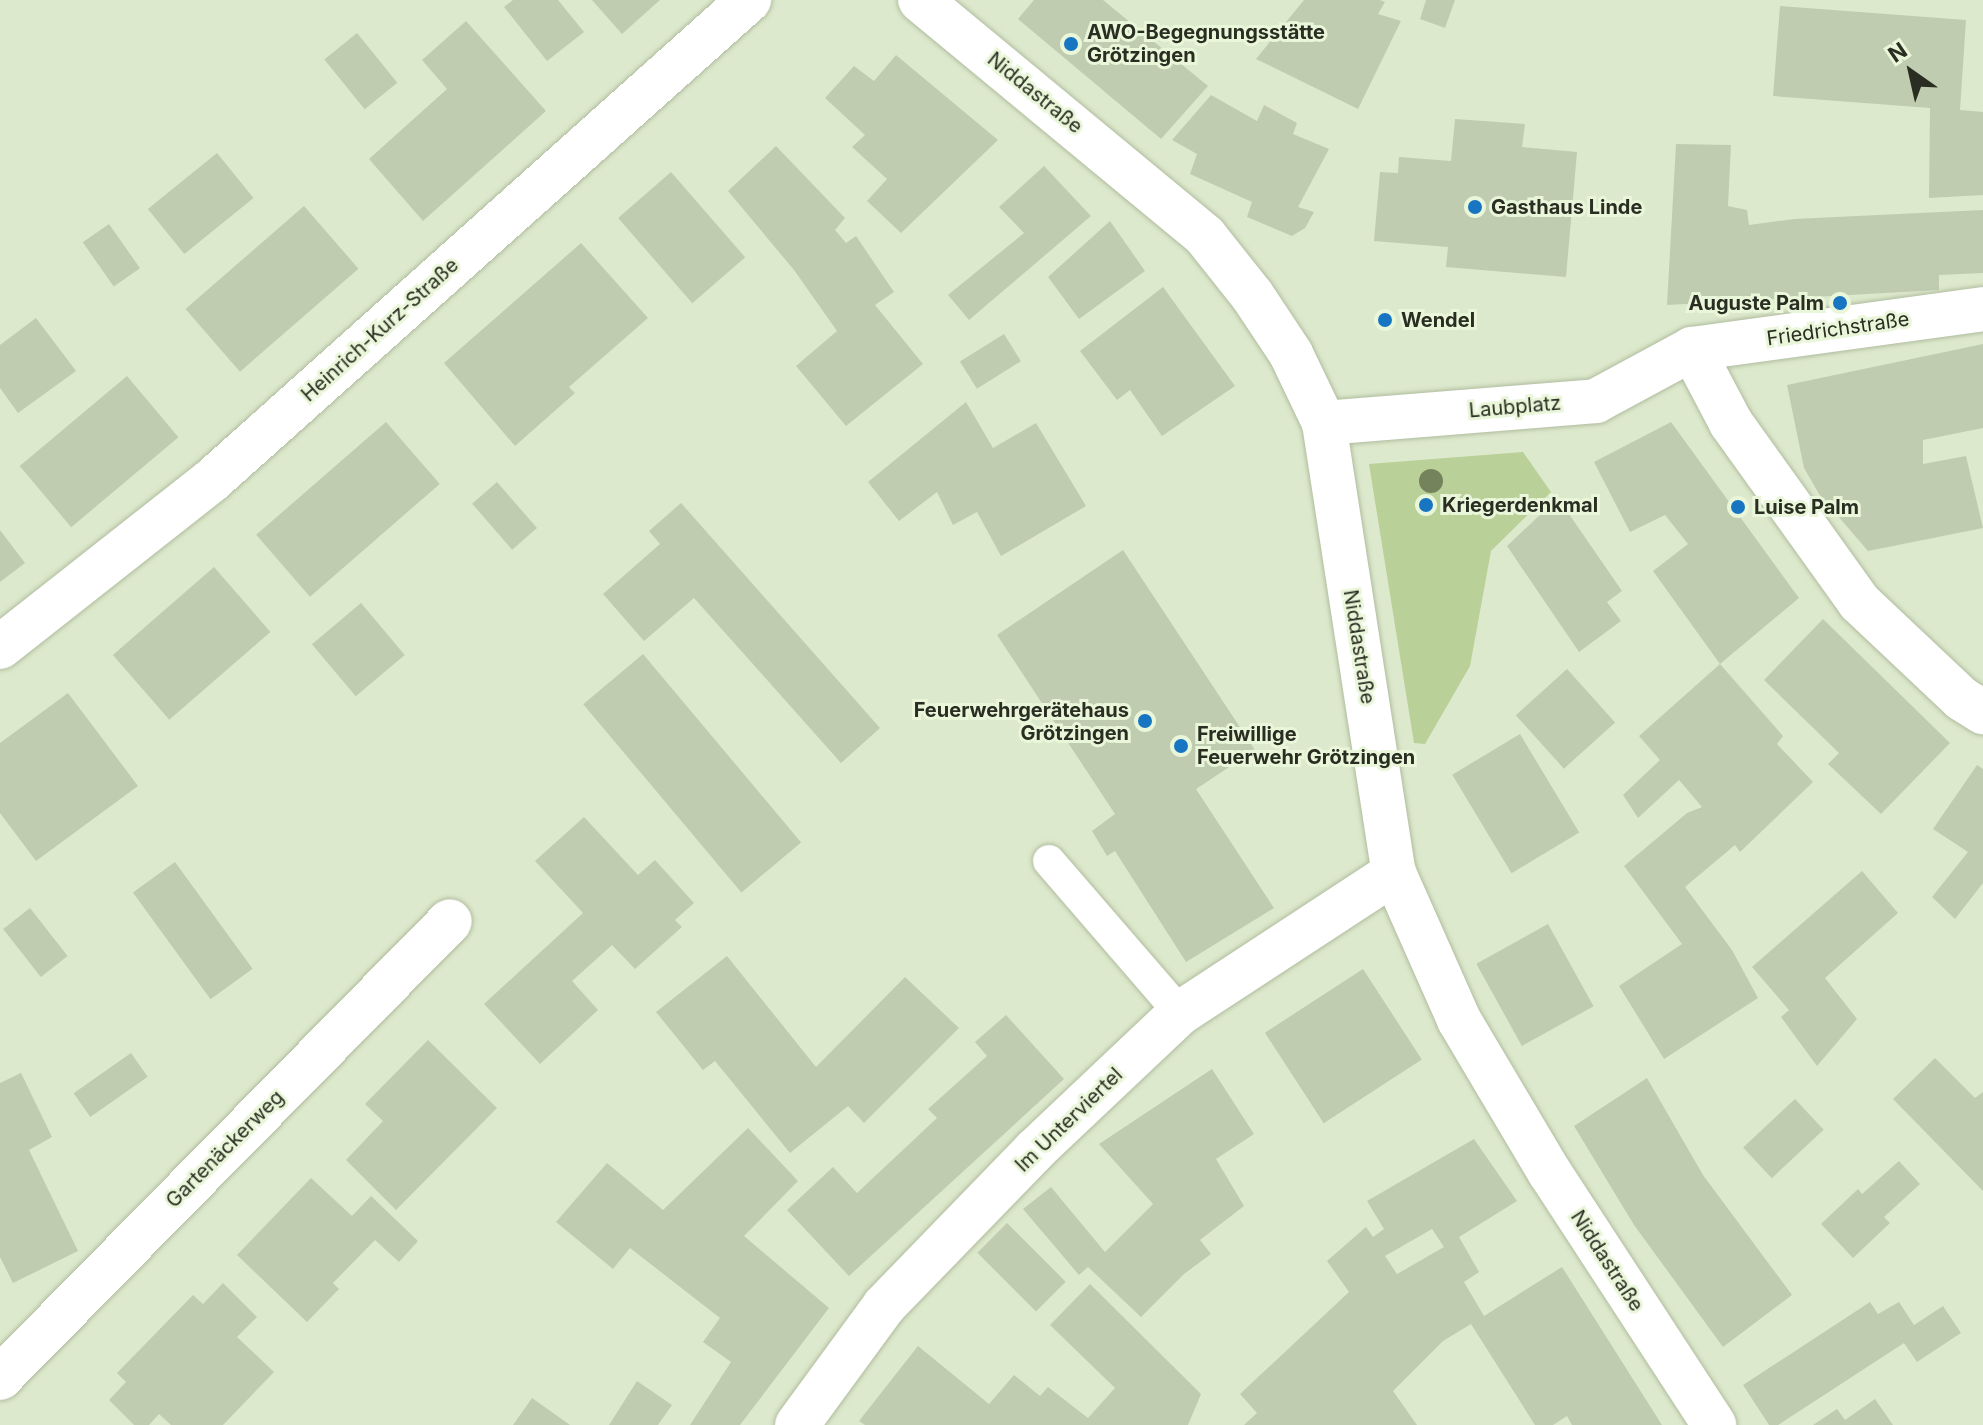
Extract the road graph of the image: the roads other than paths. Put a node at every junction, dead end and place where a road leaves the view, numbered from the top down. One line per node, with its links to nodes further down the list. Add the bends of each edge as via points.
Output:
1 (749, 0): 6 (street, Heinrich-Kurz-Straße, via 211,481)
2 (920, 0): 5 (street, Niddastraße, via 1205,236 1291,354)
3 (1983, 309): 4 (street, Friedrichstraße)
4 (1692, 349): 5 (street, Laubplatz, via 1596,401); 7 (street, via 1731,423 1859,602 1962,699)
5 (1324, 423): 9 (street, Niddastraße)
6 (0, 647)
7 (1983, 712)
8 (1049, 861): 11 (lane)
9 (1394, 873): 11 (street, Im Unterviertel); 14 (street, Niddastraße, via 1459,1020 1550,1173)
10 (450, 921): 12 (street, Gartenäckerweg)
11 (1180, 1013): 13 (street, Im Unterviertel, via 1035,1150 884,1306)
12 (0, 1378)
13 (797, 1425)
14 (1714, 1425)

